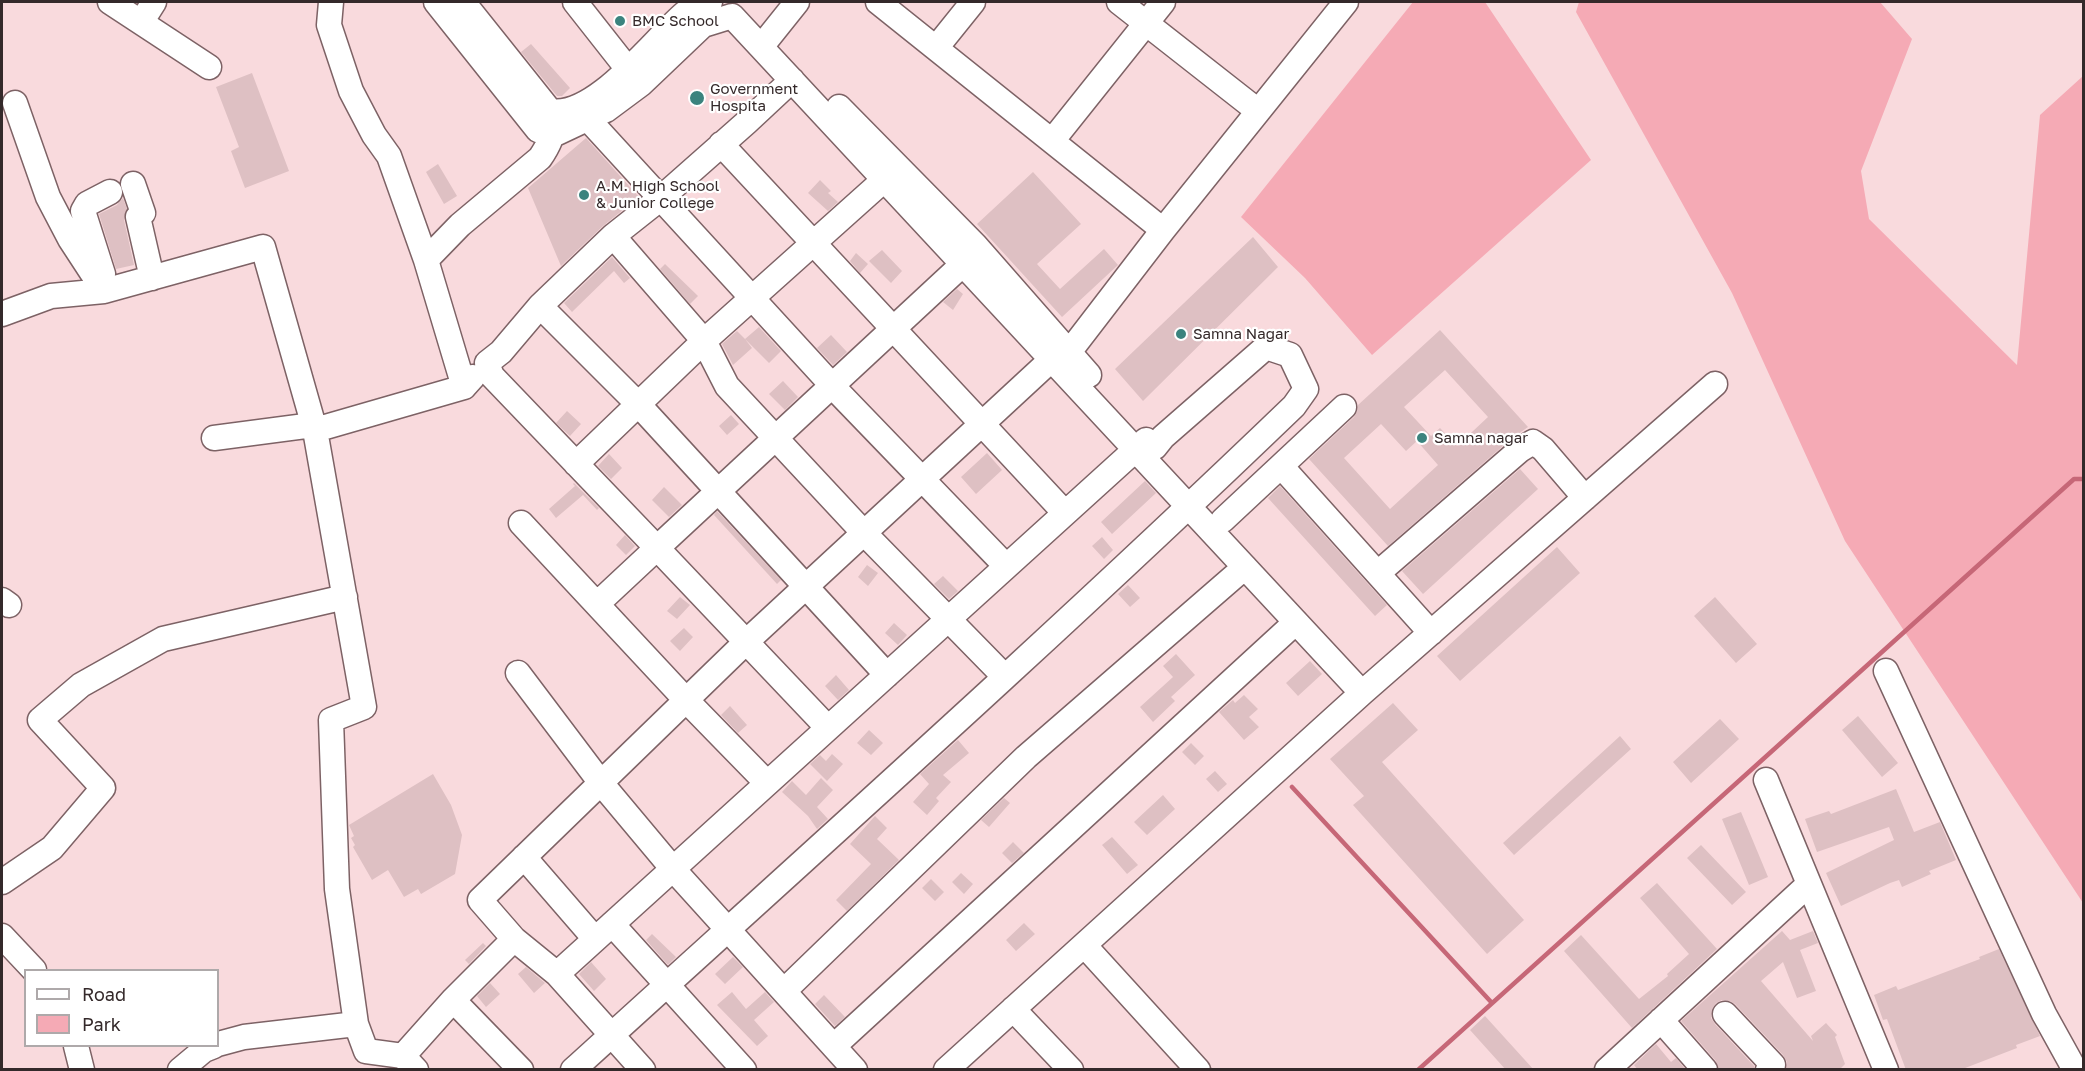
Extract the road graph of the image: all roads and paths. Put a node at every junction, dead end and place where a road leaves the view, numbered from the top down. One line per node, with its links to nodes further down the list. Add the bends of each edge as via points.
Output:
1 (110, 2): 14 (street)
2 (331, 2): 34 (street, via 329,25 351,91 389,156)
3 (436, 2): 24 (street, via 538,130)
4 (463, 2): 24 (street, via 550,111)
5 (575, 2): 19 (street)
6 (710, 2): 19 (street, via 687,11)
7 (739, 2): 16 (street)
8 (796, 2): 16 (street)
9 (878, 2): 17 (street)
10 (973, 2): 17 (street)
11 (1119, 2): 15 (street)
12 (1163, 2): 15 (street)
13 (1346, 2): 22 (street)
14 (148, 11): 18 (street)
15 (1146, 23): 22 (street); 25 (street)
16 (765, 41): 19 (street, via 732,16 703,25); 20 (street); 43 (street, via 975,245)
17 (936, 48): 25 (street)
18 (209, 67)
19 (635, 77): 23 (street, via 606,110); 24 (street, via 570,110)
20 (792, 80): 26 (street); 27 (street)
21 (15, 104): 37 (street, via 48,197 70,239)
22 (1258, 111): 31 (street)
23 (586, 118): 24 (street); 30 (street)
24 (554, 124): 34 (street, via 540,158 460,225)
25 (1052, 141): 31 (street)
26 (721, 144): 30 (street); 33 (street)
27 (885, 179): 33 (street); 35 (street)
28 (133, 184): 36 (street, via 143,213 138,218)
29 (111, 192): 37 (street, via 87,204 83,211)
30 (661, 198): 32 (street); 38 (street)
31 (1163, 230): 43 (street)
32 (613, 236): 39 (street); 42 (street)
33 (814, 244): 38 (street); 41 (street)
34 (426, 260): 47 (street)
35 (963, 264): 41 (street); 43 (street)
36 (151, 273): 37 (street); 51 (street, via 263,247)
37 (107, 286): 40 (street, via 51,297)
38 (752, 298): 42 (street); 46 (street)
39 (540, 306): 44 (street); 48 (street)
40 (2, 314)
41 (893, 328): 46 (street); 50 (street)
42 (705, 341): 48 (street); 53 (street, via 728,386)
43 (1060, 360): 50 (street); 54 (street)
44 (487, 363): 47 (street); 55 (street, via 492,376)
45 (1715, 384): 59 (street)
46 (832, 385): 53 (street); 57 (street)
47 (464, 387): 51 (street)
48 (638, 404): 55 (street); 58 (street)
49 (1344, 407): 56 (street)
50 (983, 424): 57 (street); 61 (street)
51 (314, 428): 52 (street); 70 (street)
52 (214, 438)
53 (776, 438): 58 (street); 64 (street)
54 (1146, 445): 60 (street); 60 (street, via 1163,437 1266,347 1290,355 1306,389 1294,406); 61 (street)
55 (576, 464): 65 (street)
56 (1281, 466): 62 (street); 68 (street)
57 (922, 479): 64 (street); 66 (street)
58 (718, 491): 65 (street); 69 (street)
59 (1585, 498): 68 (street, via 1533,442); 74 (street)
60 (1195, 501): 62 (street); 67 (street); 79 (street)
61 (1065, 513): 66 (street)
62 (1223, 520): 80 (street)
63 (521, 523): 71 (street)
64 (865, 534): 69 (street); 72 (street)
65 (657, 548): 71 (street); 75 (street)
66 (1006, 566): 72 (street)
67 (1245, 567): 73 (street); 98 (street, via 1026,757)
68 (1378, 573): 74 (street)
69 (805, 586): 75 (street); 78 (street)
70 (345, 597): 88 (street, via 163,639 81,685 40,720 103,788 52,848); 103 (street, via 364,707 331,720 337,889)
71 (597, 604): 81 (street)
72 (949, 618): 78 (street); 79 (street)
73 (1296, 622): 80 (street); 106 (street)
74 (1431, 633): 80 (street)
75 (746, 642): 81 (street); 82 (street)
76 (1886, 670): 124 (street, via 2044,1014)
77 (518, 673): 84 (street)
78 (887, 675): 82 (street)
79 (1004, 676): 90 (street)
80 (1368, 688): 94 (street)
81 (686, 700): 84 (street); 85 (street)
82 (828, 728): 85 (street)
83 (1766, 780): 89 (street)
84 (601, 783): 86 (street); 87 (street)
85 (767, 783): 87 (street)
86 (524, 857): 91 (street); 93 (street, via 480,900)
87 (673, 869): 90 (street); 91 (street)
88 (2, 882)
89 (1809, 884): 102 (street); 123 (street)
90 (727, 930): 97 (street); 98 (street)
91 (604, 931): 96 (street); 97 (street)
92 (2, 936): 95 (street)
93 (514, 939): 96 (street); 99 (street)
94 (1084, 945): 100 (street); 120 (street)
95 (33, 969)
96 (557, 974): 104 (street)
97 (668, 985): 104 (street); 117 (street)
98 (785, 990): 106 (street)
99 (453, 1000): 109 (street); 114 (street)
100 (1013, 1009): 110 (street); 119 (street)
101 (1725, 1014): 122 (street, via 1773,1065)
102 (1661, 1020): 111 (street); 121 (street)
103 (356, 1024): 105 (street, via 244,1037); 109 (street, via 366,1051)
104 (611, 1035): 115 (street); 116 (street)
105 (219, 1044)
106 (834, 1046): 118 (street)
107 (76, 1047): 112 (street)
108 (211, 1047): 113 (street)
109 (410, 1063)
110 (954, 1067)
111 (1615, 1067)
112 (82, 1070)
113 (180, 1070)
114 (521, 1070)
115 (573, 1070)
116 (643, 1070)
117 (744, 1070)
118 (855, 1070)
119 (1071, 1070)
120 (1198, 1070)
121 (1705, 1070)
122 (1768, 1070)
123 (1886, 1070)
124 (2075, 1070)

